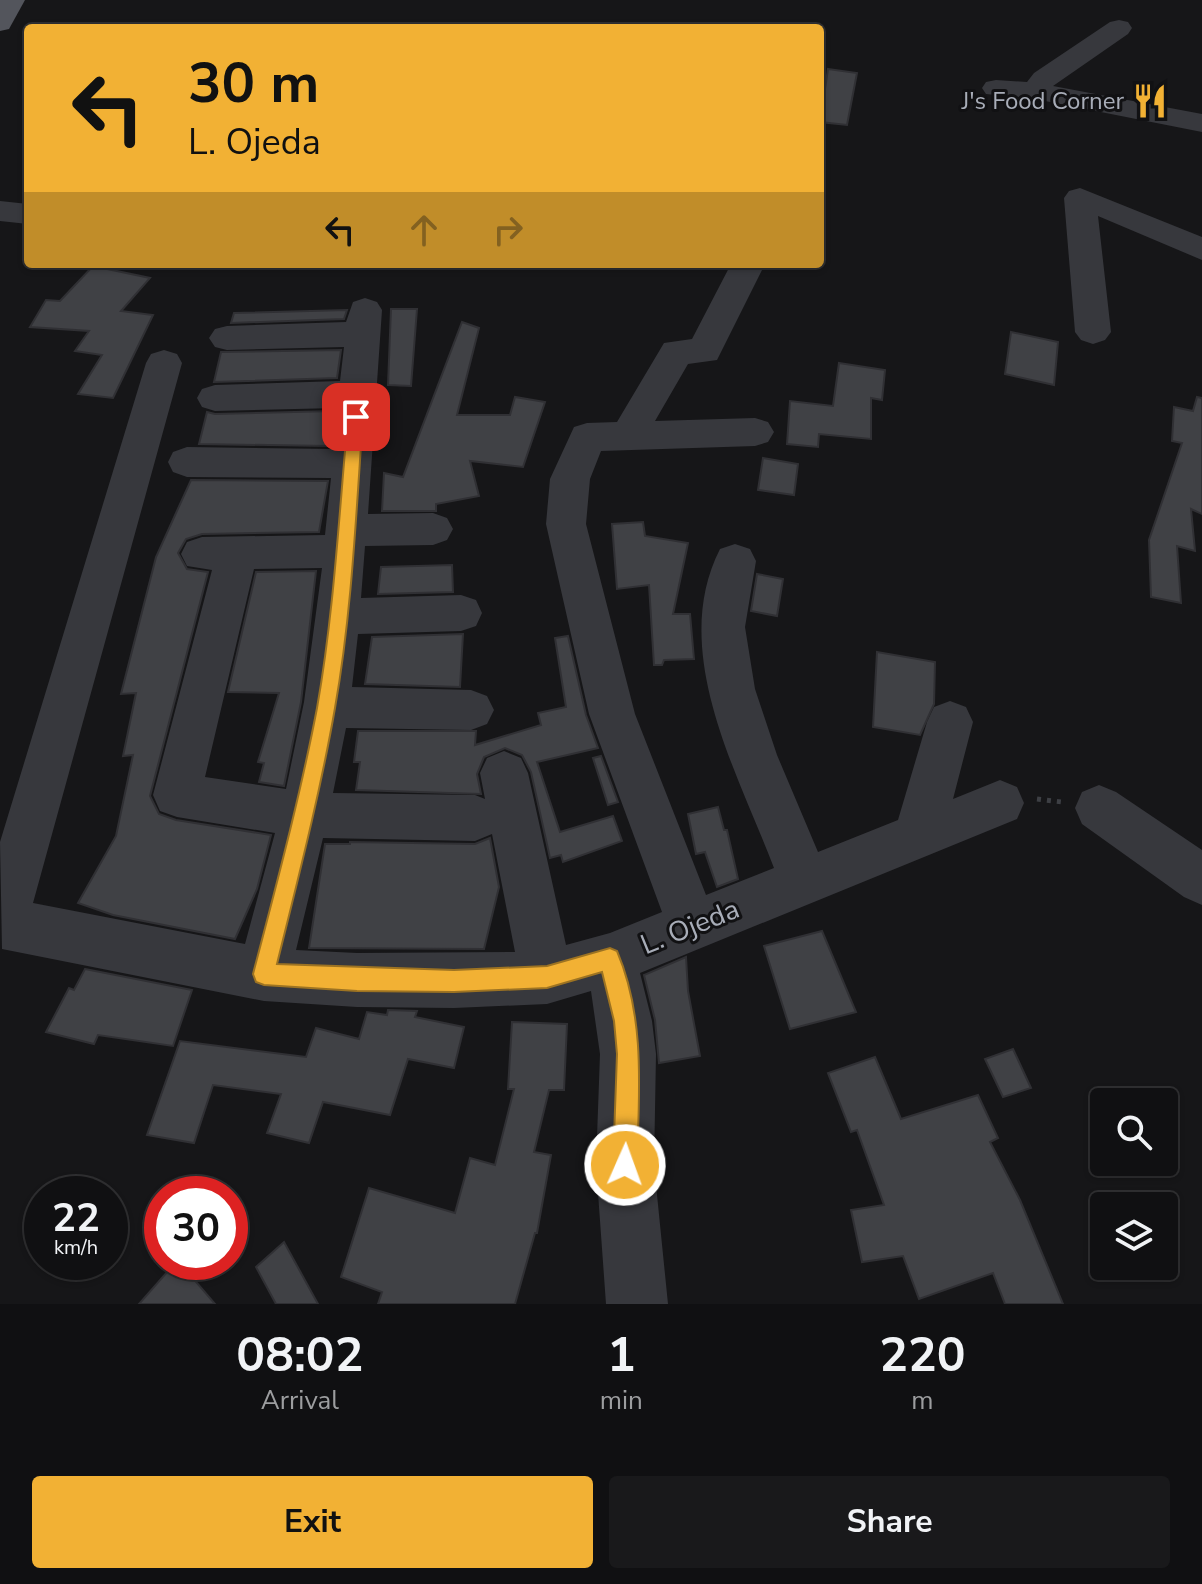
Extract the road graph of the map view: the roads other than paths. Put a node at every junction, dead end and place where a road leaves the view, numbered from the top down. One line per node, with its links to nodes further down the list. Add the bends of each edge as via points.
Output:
1 (1119, 28): 3 (street, via 1044,79)
2 (996, 88): 3 (street)
3 (1035, 91): 4 (street)
4 (1202, 123)
5 (0, 211): 6 (street)
6 (24, 214)
7 (1202, 250): 9 (street, via 1080,198)
8 (746, 268): 15 (street, via 704,351 677,352)
9 (1093, 332)
10 (227, 338): 12 (street, via 363,322)
11 (164, 363): 34 (street)
12 (357, 394): 13 (street); 17 (street)
13 (215, 398)
14 (755, 432): 15 (street)
15 (629, 434): 35 (street, via 587,437 570,479 566,524 612,714)
16 (187, 462): 17 (street)
17 (352, 464): 19 (street)
18 (433, 529): 19 (street)
19 (346, 540): 22 (street); 29 (street, via 220,554 177,795)
20 (735, 561): 32 (street, via 723,626 733,695)
21 (461, 613): 22 (street)
22 (339, 617): 23 (street)
23 (326, 707): 24 (street); 29 (street)
24 (471, 710)
25 (950, 722): 31 (street)
26 (504, 773): 38 (street)
27 (1000, 803): 31 (street, L. Ojeda)
28 (1099, 808): 33 (street)
29 (304, 815): 30 (street); 37 (street)
30 (475, 818)
31 (918, 837): 32 (street, L. Ojeda)
32 (804, 880): 35 (street, L. Ojeda)
33 (1202, 880)
34 (1, 922): 37 (street, L. Ojeda)
35 (692, 924): 36 (street, L. Ojeda)
36 (610, 959): 38 (street, L. Ojeda); 39 (street, via 628,1054 625,1165)
37 (264, 974): 38 (street, L. Ojeda, via 426,981)
38 (547, 977)
39 (637, 1304)

